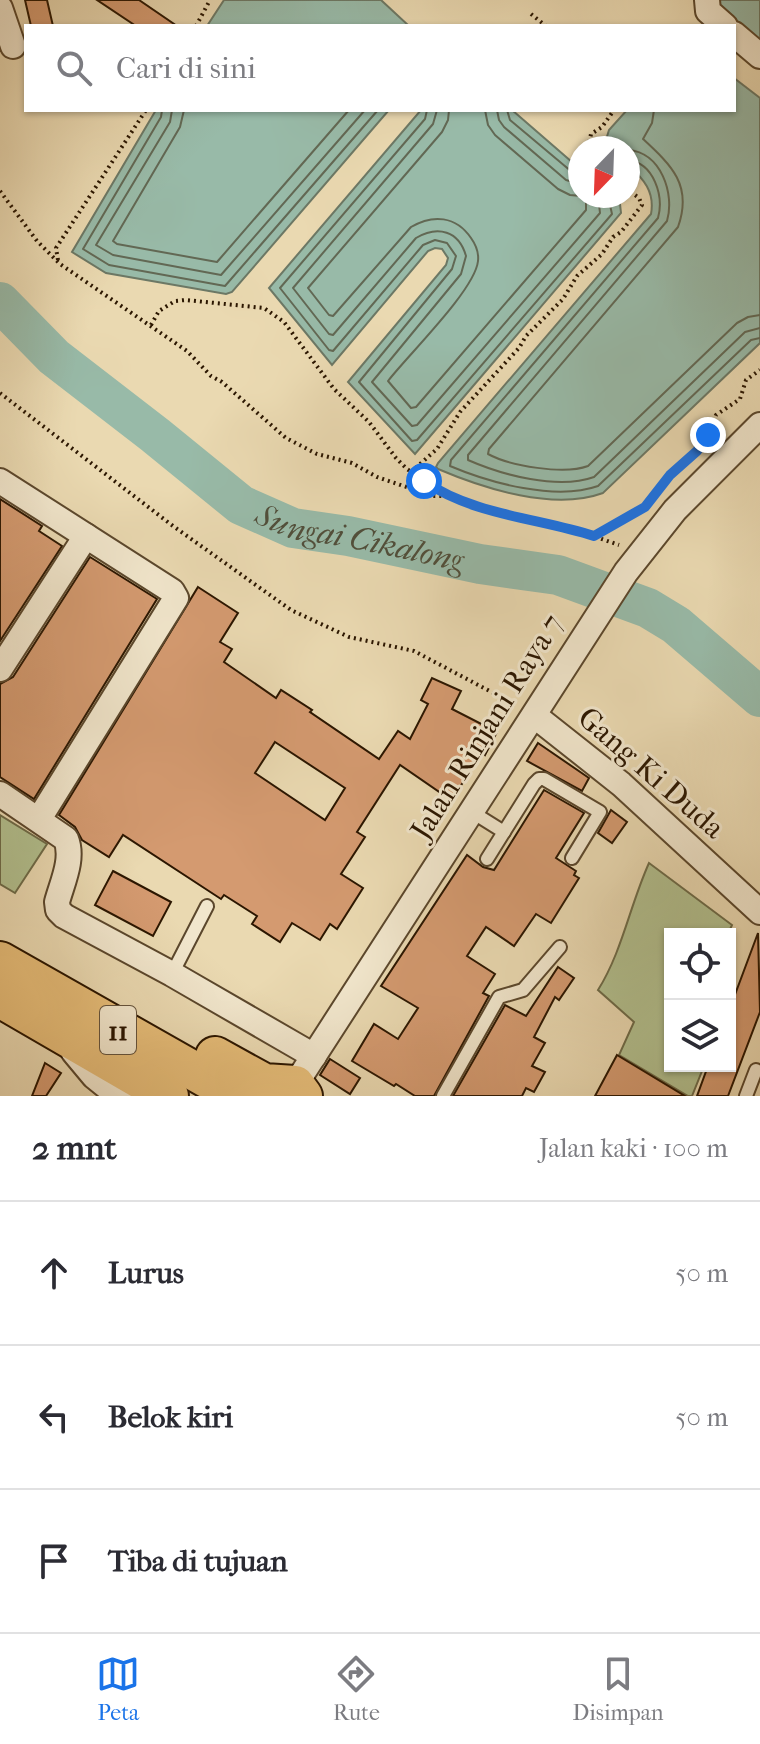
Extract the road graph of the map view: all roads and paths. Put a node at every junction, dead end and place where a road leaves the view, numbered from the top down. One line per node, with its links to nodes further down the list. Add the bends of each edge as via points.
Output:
1 (210, 0): 5 (path)
2 (707, 0): 7 (street, via 708,11)
3 (0, 8): 9 (street)
4 (531, 14): 6 (path)
5 (197, 24)
6 (544, 24)
7 (723, 24)
8 (736, 36): 10 (street)
9 (13, 46)
10 (760, 56)
11 (145, 112): 16 (path, via 56,248)
12 (613, 112): 13 (path)
13 (591, 136)
14 (0, 191): 16 (path)
15 (640, 208): 21 (path, via 460,412 437,449)
16 (60, 264): 17 (path)
17 (151, 325): 21 (path, via 167,305 186,300 275,313 334,389); 23 (path, via 198,359 286,438 377,477 433,496)
18 (760, 370): 25 (path, via 746,380 740,399 716,415 697,451 645,507)
19 (0, 393): 28 (path, via 291,610 349,637 414,651)
20 (760, 425): 28 (street, Jalan Rinjani Raya 7, via 675,510 626,572)
21 (411, 472): 23 (path)
22 (0, 481): 24 (street)
23 (449, 496): 25 (path)
24 (86, 536): 27 (street); 31 (street, via 176,598)
25 (594, 536): 26 (path)
26 (605, 539)
27 (0, 669)
28 (535, 716): 30 (street, Jalan Rinjani Raya 7); 36 (street, Gang Ki Duda, via 621,784)
29 (0, 794): 31 (street)
30 (472, 812): 32 (lane); 44 (street, Jalan Rinjani Raya 7)
31 (39, 819): 39 (street, via 70,848 58,910)
32 (504, 832): 33 (lane, via 534,784 544,779 600,812); 34 (lane)
33 (572, 858)
34 (487, 859)
35 (207, 906): 39 (lane)
36 (760, 912)
37 (560, 947): 48 (lane, via 523,990 499,997)
38 (0, 961): 41 (highway, 11)
39 (172, 974): 44 (street)
40 (0, 998): 42 (highway, 11)
41 (119, 1030): 44 (highway, via 158,1027 264,1083); 47 (highway, 11)
42 (62, 1034): 45 (street); 46 (highway, 11)
43 (756, 1070): 49 (lane)
44 (304, 1076)
45 (123, 1096)
46 (169, 1096)
47 (238, 1096)
48 (443, 1096)
49 (746, 1096)

